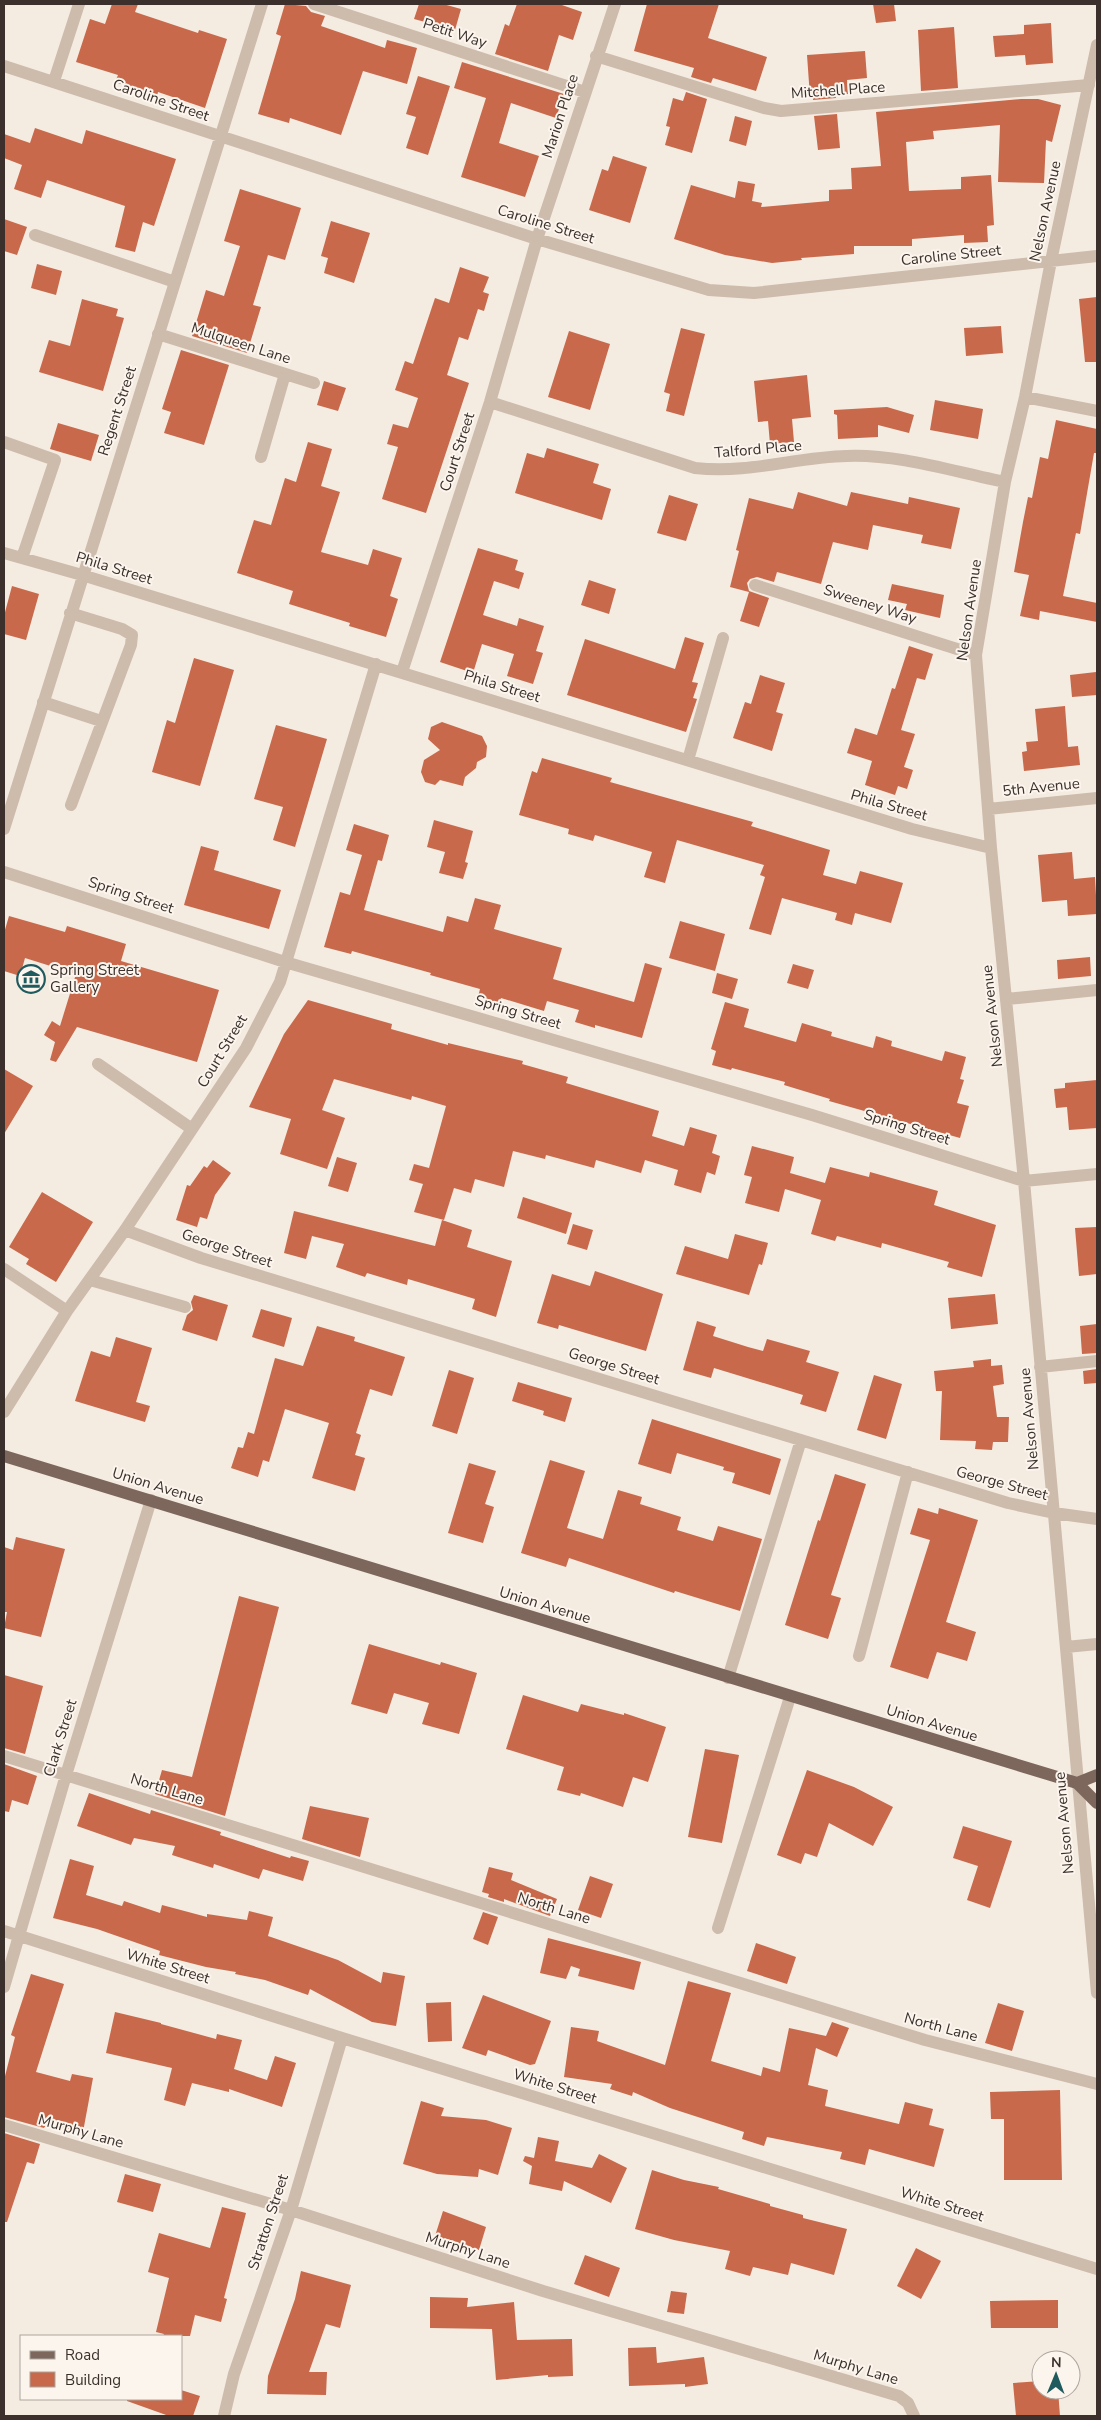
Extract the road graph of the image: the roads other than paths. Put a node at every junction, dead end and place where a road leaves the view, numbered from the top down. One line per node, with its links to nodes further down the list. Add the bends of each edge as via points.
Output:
1 (79, 4): 8 (street)
2 (262, 4): 11 (street, Regent Street)
3 (314, 4): 10 (street, Petit Way)
4 (616, 4): 6 (street, Marion Place)
5 (1097, 45): 9 (street, Nelson Avenue)
6 (596, 56): 9 (street, Mitchell Place, via 764,108 781,110); 10 (street, Marion Place)
7 (4, 66): 8 (street, Caroline Street)
8 (54, 81): 11 (street, Caroline Street)
9 (1089, 85): 15 (street, Nelson Avenue)
10 (585, 92): 13 (street, Marion Place)
11 (220, 136): 13 (street, Caroline Street); 16 (street, Regent Street)
12 (35, 234): 16 (street)
13 (537, 239): 15 (street, Caroline Street, via 709,290 754,293); 21 (street, Court Street)
14 (1097, 256): 15 (street, Caroline Street)
15 (1051, 261): 20 (street, Nelson Avenue)
16 (175, 282): 17 (street, Regent Street)
17 (158, 334): 18 (street, Mulqueen Lane); 28 (street, Regent Street)
18 (285, 374): 19 (street, Mulqueen Lane); 24 (street)
19 (314, 383)
20 (1025, 397): 22 (street); 25 (street, Nelson Avenue)
21 (490, 402): 25 (street, Talford Place, via 695,468 724,471 846,456 879,456); 34 (street, Court Street)
22 (1097, 411)
23 (4, 442): 27 (street, via 55,460)
24 (260, 457)
25 (1006, 482): 32 (street, Nelson Avenue)
26 (4, 553): 27 (street, Phila Street)
27 (22, 558): 28 (street, Phila Street)
28 (82, 575): 30 (street, Regent Street); 33 (street, Phila Street)
29 (755, 585): 32 (street, Sweeney Way)
30 (70, 613): 35 (street, Regent Street); 36 (street, via 132,635)
31 (723, 638): 37 (street)
32 (976, 655): 40 (street, Nelson Avenue)
33 (376, 664): 34 (street, Phila Street); 44 (street, Court Street)
34 (402, 672): 37 (street, Phila Street)
35 (43, 702): 36 (street); 41 (street, Regent Street)
36 (101, 721): 39 (street)
37 (688, 760): 42 (street, Phila Street, via 912,829)
38 (1097, 798): 40 (street, 5th Avenue)
39 (71, 805)
40 (988, 809): 42 (street, Nelson Avenue)
41 (4, 829)
42 (991, 848): 46 (street, Nelson Avenue)
43 (4, 872): 44 (street, Spring Street)
44 (285, 962): 48 (street, Court Street, via 280,982 246,1048); 50 (street, Spring Street, via 812,1114)
45 (1097, 990): 46 (street)
46 (1006, 999): 50 (street, Nelson Avenue)
47 (98, 1064): 48 (street)
48 (192, 1129): 51 (street, Court Street)
49 (1097, 1174): 50 (street)
50 (1024, 1181): 57 (street, Nelson Avenue)
51 (125, 1230): 53 (street, Court Street); 59 (street, George Street, via 211,1261)
52 (4, 1269): 55 (street)
53 (90, 1280): 54 (street); 55 (street, Court Street)
54 (185, 1307)
55 (67, 1311): 58 (street, Court Street)
56 (1097, 1361): 57 (street)
57 (1040, 1367): 63 (street, Nelson Avenue)
58 (4, 1412)
59 (801, 1440): 61 (street, George Street); 68 (street)
60 (4, 1456): 62 (main road, Union Avenue)
61 (908, 1472): 63 (street, George Street); 67 (street)
62 (151, 1500): 68 (main road, Union Avenue); 71 (street, Clark Street)
63 (1054, 1514): 64 (street, George Street); 66 (street, Nelson Avenue)
64 (1097, 1519)
65 (1097, 1644): 66 (street)
66 (1066, 1647): 73 (street, Nelson Avenue)
67 (859, 1656)
68 (728, 1678): 69 (main road, Union Avenue)
69 (790, 1697): 73 (main road, Union Avenue); 75 (street)
70 (4, 1756): 71 (street, North Lane)
71 (66, 1775): 77 (street, Clark Street); 81 (street, North Lane, via 925,2040)
72 (1097, 1775): 73 (main road)
73 (1077, 1783): 74 (main road, Union Avenue); 79 (street, Nelson Avenue)
74 (1097, 1803)
75 (718, 1928)
76 (4, 1931): 77 (street, White Street)
77 (18, 1936): 78 (street, Clark Street); 80 (street, White Street)
78 (4, 1987)
79 (1097, 1993)
80 (342, 2038): 83 (street, Stratton Street); 84 (street, White Street)
81 (1097, 2084)
82 (4, 2125): 83 (street, Murphy Lane)
83 (291, 2210): 85 (street, Stratton Street, via 234,2374); 86 (street, Murphy Lane, via 543,2290 899,2396 908,2403)
84 (1097, 2269)
85 (224, 2416)
86 (914, 2416)

